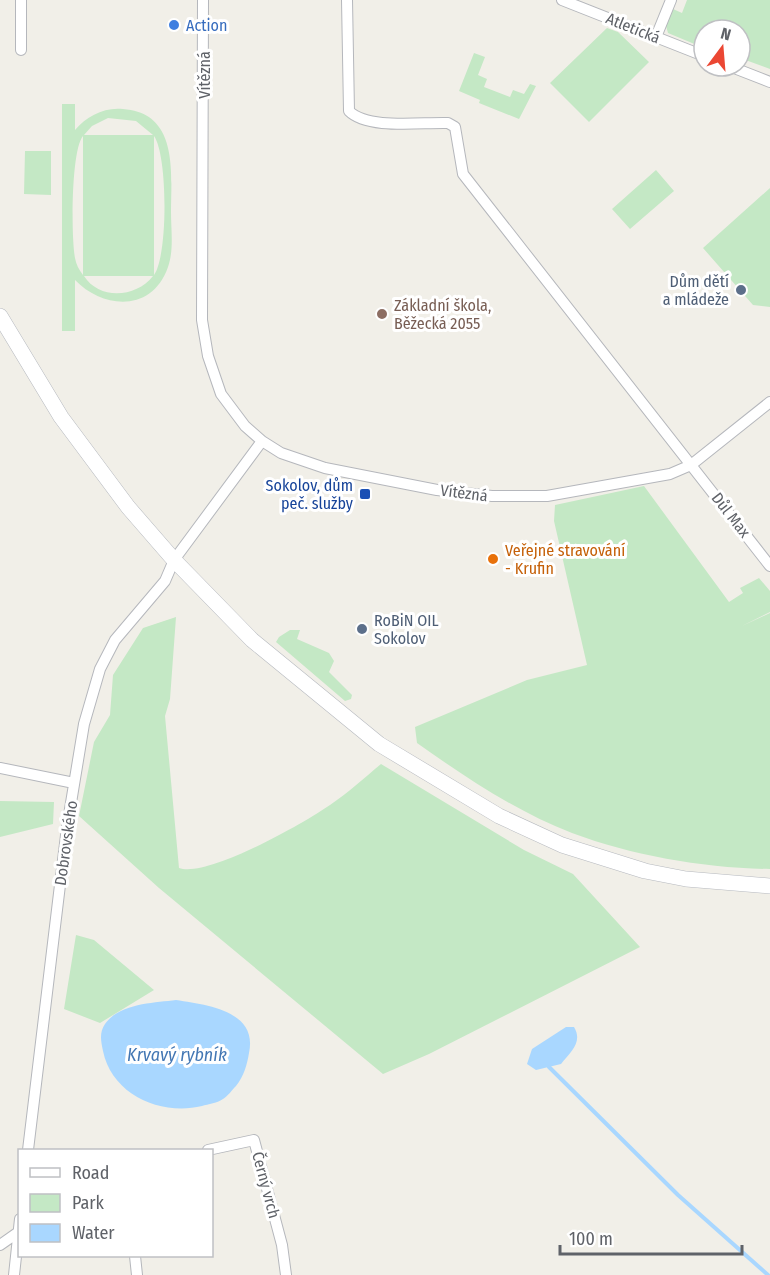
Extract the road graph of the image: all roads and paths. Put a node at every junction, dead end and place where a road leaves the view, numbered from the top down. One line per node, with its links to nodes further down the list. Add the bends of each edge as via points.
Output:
1 (21, 0): 7 (street)
2 (203, 0): 13 (street, Vítězná, via 202,320 208,356 221,394)
3 (348, 0): 14 (street, via 349,111 357,119 370,122 436,122 455,127 463,174)
4 (562, 0): 6 (street, Atletická)
5 (671, 0): 6 (street)
6 (656, 37): 8 (street, Atletická)
7 (21, 50)
8 (692, 51)
9 (752, 75): 10 (street)
10 (770, 82)
11 (0, 316): 15 (main road, via 61,417 128,507)
12 (770, 402): 14 (street, Vítězná)
13 (262, 441): 14 (street, Vítězná, via 281,453 326,468 404,485 492,496 560,495 670,474); 15 (street, Dobrovského)
14 (691, 465): 16 (street, Důl Max)
15 (174, 560): 18 (street, Dobrovského, via 165,581 115,640 100,669 84,724); 19 (main road, via 252,640 379,744 499,816 562,845 645,871 686,879)
16 (770, 566)
17 (0, 768): 18 (street)
18 (74, 783): 20 (street, Dobrovského)
19 (770, 886)
20 (28, 1149)
21 (213, 1149): 28 (street, Černý vrch, via 254,1140 282,1245)
22 (18, 1233): 24 (street)
23 (18, 1241): 26 (street)
24 (0, 1245)
25 (135, 1257): 27 (street)
26 (14, 1275)
27 (137, 1275)
28 (286, 1275)

